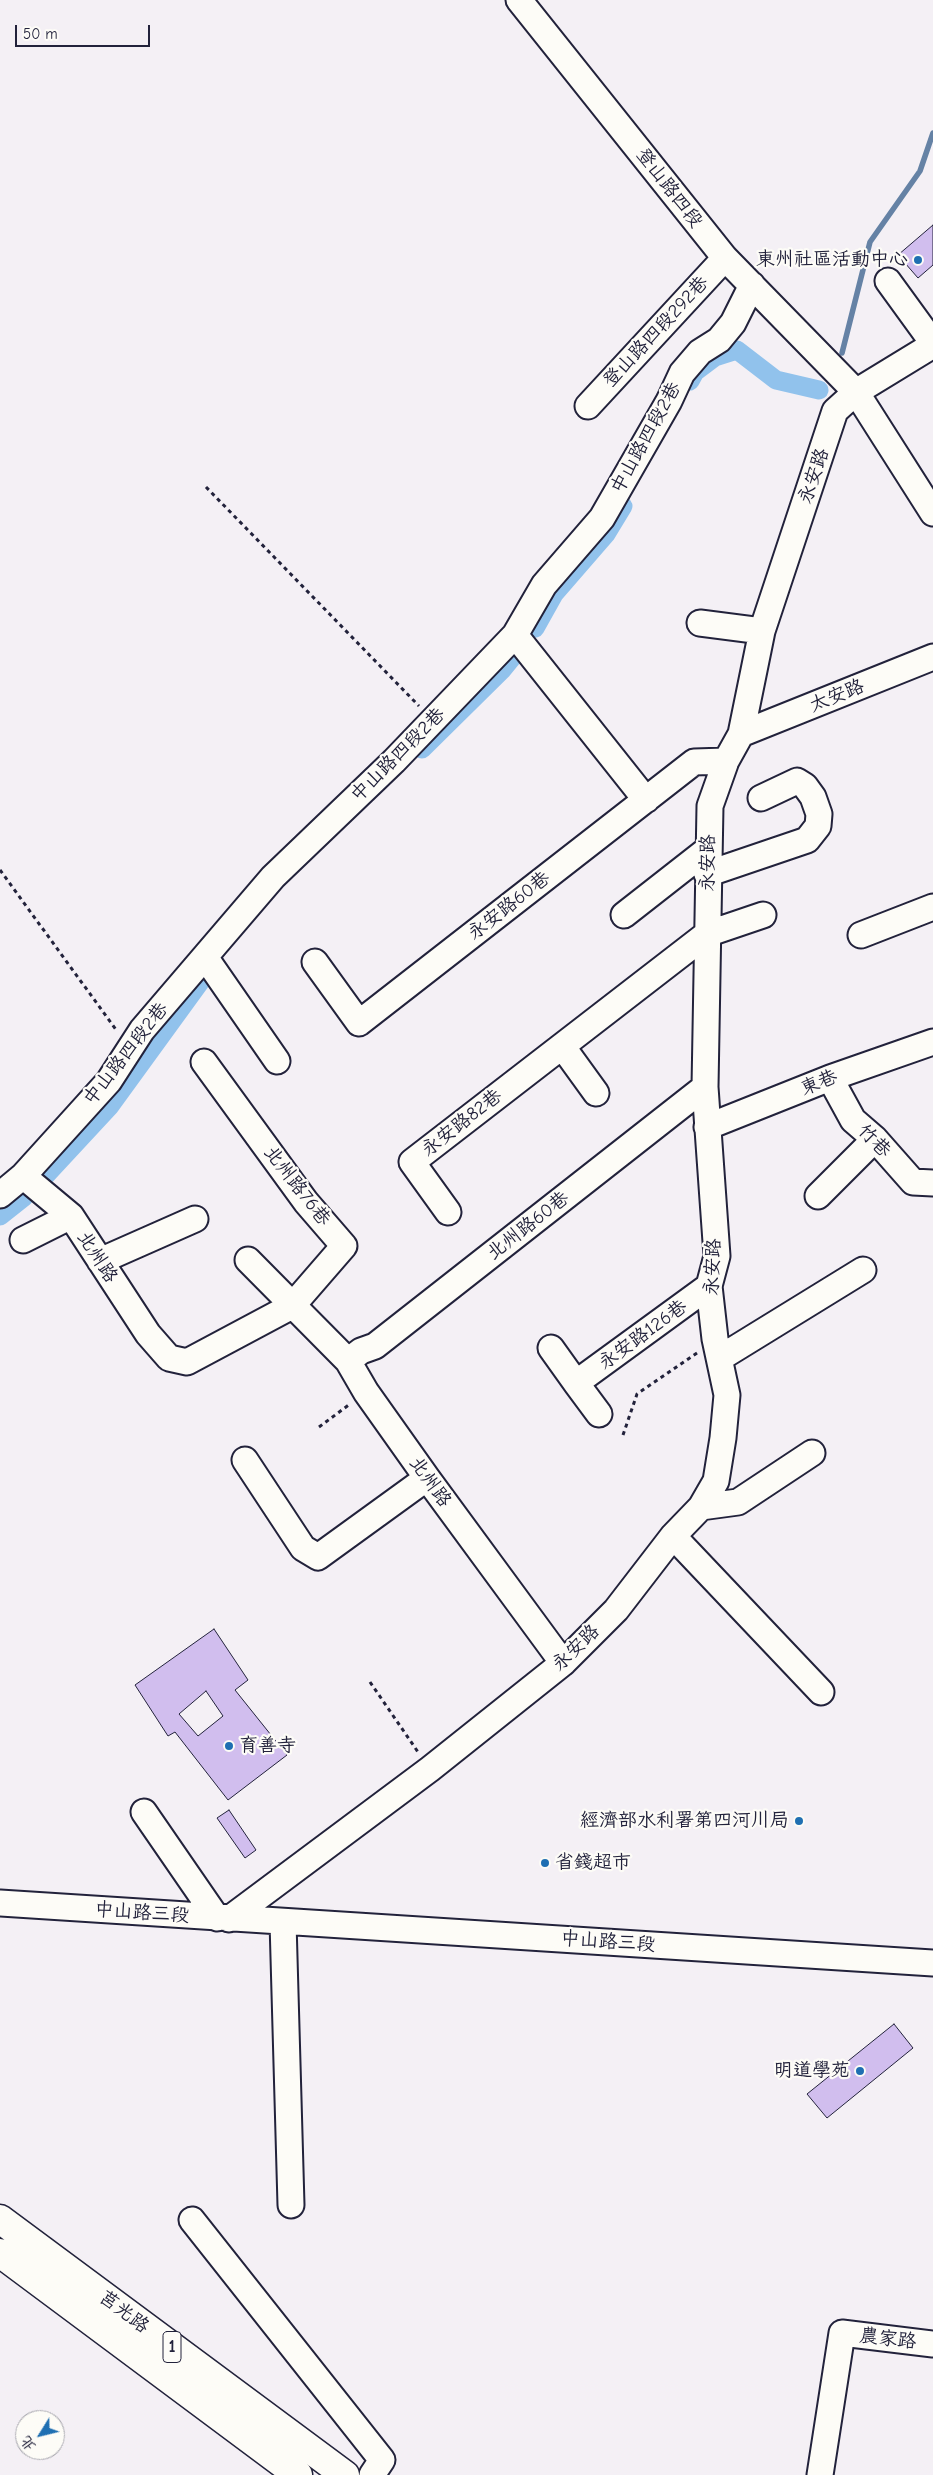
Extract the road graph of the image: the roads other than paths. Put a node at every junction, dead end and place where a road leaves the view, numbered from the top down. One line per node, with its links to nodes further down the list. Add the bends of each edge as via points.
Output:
1 (519, 0): 2 (street, 登山路四段)
2 (725, 258): 4 (street, 登山路四段); 7 (street, 登山路四段292巷)
3 (888, 281): 5 (street)
4 (752, 285): 6 (street, 登山路四段); 11 (street, 中山路四段2巷, via 734,323 719,340 700,352 682,373 602,518 544,585)
5 (933, 344): 6 (street, 永安路)
6 (843, 379): 8 (street, 登山路四段); 10 (street, 永安路)
7 (588, 406)
8 (933, 513)
9 (700, 623): 10 (street)
10 (762, 631): 13 (street, 永安路)
11 (515, 635): 16 (street); 23 (street, 中山路四段2巷, via 394,761 273,877)
12 (933, 657): 13 (street, 太安路)
13 (741, 734): 14 (street, 永安路)
14 (726, 761): 16 (street, 永安路60巷, via 694,762); 17 (street, 永安路, via 710,806)
15 (761, 798): 17 (street, via 797,781 814,798 819,814 818,826 807,840)
16 (646, 800): 24 (street, 永安路60巷, via 359,1023)
17 (708, 862): 19 (street); 21 (street, 永安路)
18 (933, 907): 22 (street)
19 (624, 915)
20 (763, 915): 21 (street, 永安路82巷)
21 (707, 934): 26 (street, 永安路82巷); 30 (street, 永安路)
22 (861, 935)
23 (205, 957): 27 (street); 34 (street, 中山路四段2巷, via 142,1030 109,1081)
24 (315, 962)
25 (933, 1042): 29 (street, 東巷)
26 (562, 1046): 31 (street); 38 (street, 永安路82巷, via 412,1162)
27 (277, 1061)
28 (204, 1062): 46 (street, 北州路76巷, via 306,1202 344,1246)
29 (830, 1078): 32 (street, 東巷); 33 (street, 竹巷, via 853,1120)
30 (705, 1087): 32 (street, 永安路); 49 (street, 北州路60巷, via 375,1346)
31 (596, 1093)
32 (707, 1127): 45 (street, 永安路, via 717,1256)
33 (875, 1139): 35 (street, 竹巷, via 913,1182); 37 (street)
34 (23, 1176): 36 (street, 中山路四段2巷); 39 (street, 北州路)
35 (933, 1183)
36 (0, 1195)
37 (818, 1196)
38 (448, 1212)
39 (70, 1216): 41 (street); 43 (street, 北州路)
40 (195, 1220): 43 (street)
41 (22, 1240)
42 (248, 1260): 46 (street, 北州路)
43 (100, 1261): 46 (street, 北州路, via 148,1334 169,1358 187,1362)
44 (863, 1270): 48 (street)
45 (709, 1286): 48 (street, 永安路); 50 (street, 永安路126巷)
46 (292, 1306): 49 (street, 北州路)
47 (551, 1348): 50 (street)
48 (718, 1349): 55 (street, 永安路, via 726,1395 723,1438 716,1481)
49 (348, 1361): 54 (street, 北州路)
50 (576, 1383): 51 (street)
51 (599, 1414)
52 (812, 1453): 55 (street, via 738,1502)
53 (244, 1460): 54 (street, via 303,1548 318,1557)
54 (427, 1478): 57 (street, 北州路)
55 (701, 1507): 56 (street, 永安路)
56 (673, 1536): 57 (street, 永安路, via 616,1610); 58 (street)
57 (563, 1663): 61 (street, 永安路, via 430,1769 305,1849)
58 (821, 1692)
59 (144, 1812): 61 (street)
60 (0, 1903): 61 (street, 中山路三段)
61 (223, 1918): 62 (street, 中山路三段)
62 (283, 1922): 63 (street, 中山路三段); 64 (street)
63 (933, 1963)
64 (291, 2205)
65 (0, 2219): 70 (main road, 莒光路 / 1)
66 (192, 2220): 71 (street, via 382,2460)
67 (0, 2253): 69 (main road, 莒光路 / 1)
68 (933, 2344): 72 (street, 農家路, via 842,2333)
69 (298, 2475)
70 (345, 2475)
71 (372, 2475)
72 (820, 2475)

